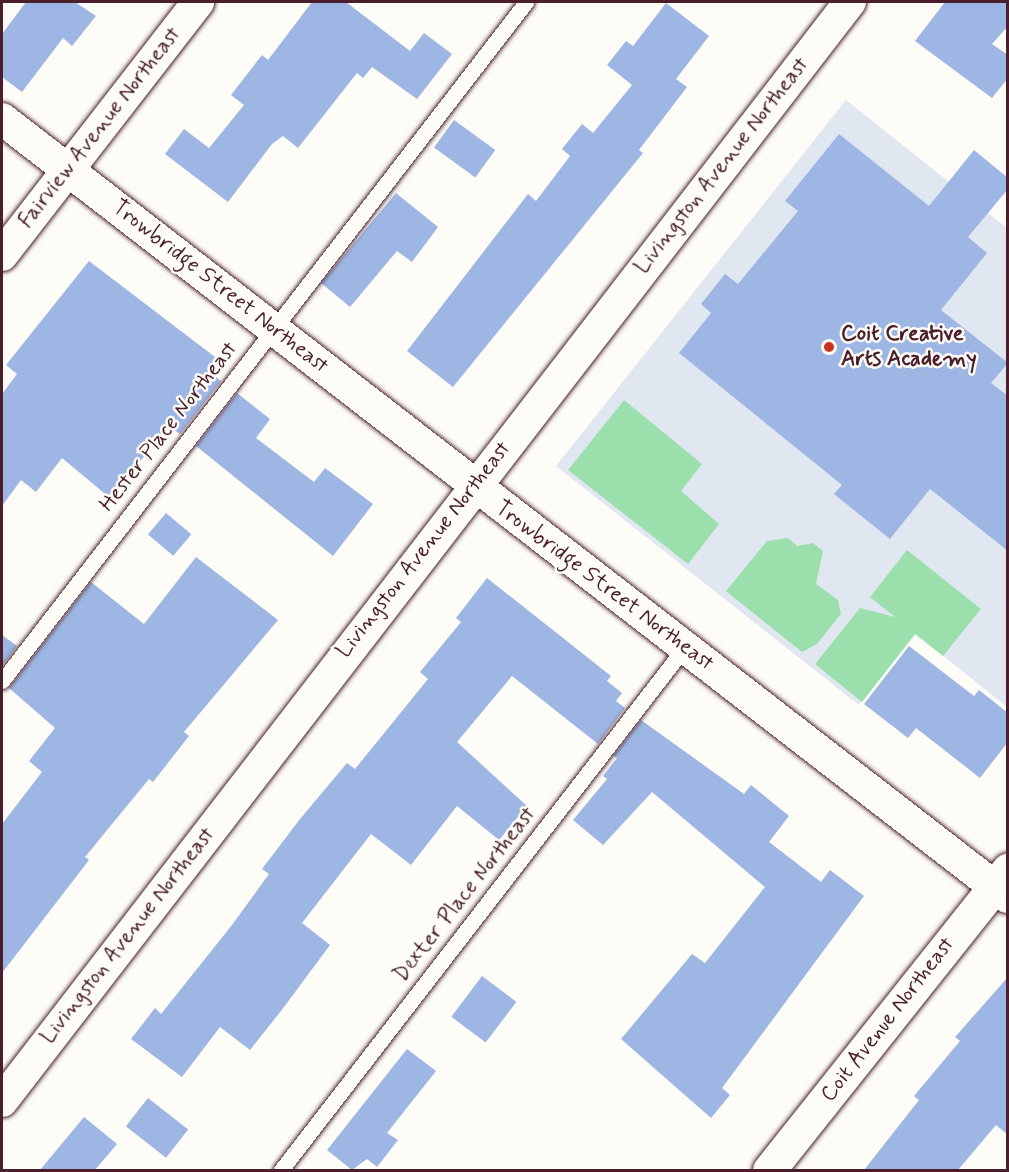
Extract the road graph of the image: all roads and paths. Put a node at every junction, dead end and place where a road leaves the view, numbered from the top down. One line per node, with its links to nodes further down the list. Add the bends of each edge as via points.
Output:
1 (198, 2): 5 (street, Fairview Avenue Northeast)
2 (526, 2): 7 (lane, Hester Place Northeast)
3 (850, 2): 8 (street, Livingston Avenue Northeast)
4 (2, 119): 5 (street, Trowbridge Street Northeast)
5 (67, 168): 6 (street, Fairview Avenue Northeast); 7 (street, Trowbridge Street Northeast)
6 (2, 255)
7 (274, 328): 8 (street, Trowbridge Street Northeast); 10 (lane, Hester Place Northeast)
8 (473, 486): 9 (street, Trowbridge Street Northeast); 12 (street, Livingston Avenue Northeast)
9 (685, 647): 11 (street, Trowbridge Street Northeast); 13 (lane, Dexter Place Northeast)
10 (2, 681)
11 (1003, 884): 14 (street, Coit Avenue Northeast)
12 (2, 1101)
13 (281, 1170)
14 (769, 1170)

